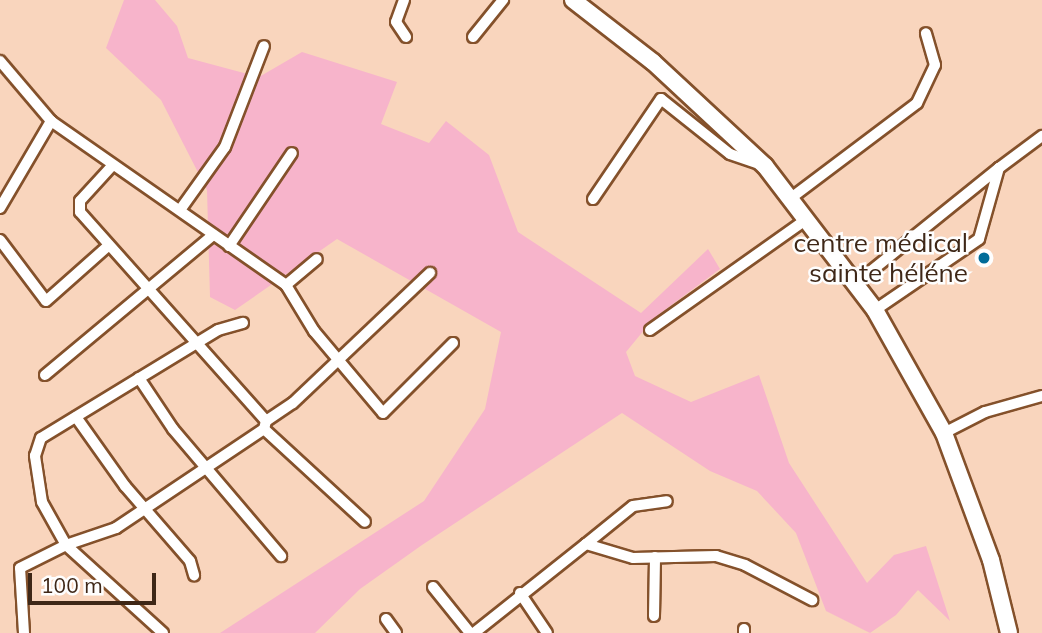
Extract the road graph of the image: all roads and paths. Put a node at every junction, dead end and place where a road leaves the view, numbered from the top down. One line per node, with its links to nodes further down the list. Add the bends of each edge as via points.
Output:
1 (404, 0): 5 (street, via 396,22)
2 (503, 0): 6 (street)
3 (573, 0): 12 (highway, via 617,30)
4 (926, 33): 15 (street, via 935,65 917,103)
5 (406, 37)
6 (473, 37)
7 (264, 46): 18 (street, via 225,147)
8 (0, 61): 9 (street)
9 (51, 121): 13 (street); 17 (street)
10 (1042, 136): 14 (street)
11 (292, 153): 23 (street)
12 (765, 166): 15 (highway); 16 (street, via 730,153 661,99)
13 (111, 167): 18 (street); 22 (street, via 77,206)
14 (999, 168): 26 (street); 29 (street, via 979,239)
15 (791, 198): 19 (highway)
16 (593, 199)
17 (0, 208)
18 (180, 210): 20 (street)
19 (807, 219): 26 (highway); 31 (street)
20 (213, 236): 23 (street); 28 (street)
21 (0, 240): 22 (street, via 46,300)
22 (109, 245): 28 (street)
23 (229, 246): 27 (street)
24 (317, 259): 27 (street)
25 (430, 273): 34 (street)
26 (855, 284): 29 (highway)
27 (286, 285): 34 (street)
28 (151, 290): 32 (street); 35 (street)
29 (875, 310): 40 (highway)
30 (243, 323): 32 (street)
31 (650, 330)
32 (197, 342): 36 (street); 39 (street)
33 (453, 343): 34 (street, via 383,413)
34 (339, 361): 39 (street)
35 (45, 375)
36 (139, 378): 38 (street); 41 (street)
37 (1042, 396): 40 (street, via 985,412)
38 (76, 417): 43 (street); 46 (street, via 41,438 35,456 42,502)
39 (265, 425): 41 (street); 44 (street)
40 (944, 433): 60 (highway, via 983,536)
41 (206, 467): 43 (street); 47 (street)
42 (667, 501): 45 (street, via 633,506)
43 (146, 508): 46 (street, via 92,540); 49 (street, via 190,561)
44 (365, 522)
45 (586, 544): 48 (street, via 633,558); 51 (street)
46 (66, 545): 55 (street, via 20,568); 56 (street)
47 (281, 556)
48 (655, 557): 52 (street, via 716,556 745,565); 53 (street)
49 (194, 575)
50 (433, 587): 58 (street)
51 (520, 593): 58 (street); 59 (street)
52 (812, 600)
53 (654, 616)
54 (386, 619): 57 (street)
55 (24, 633)
56 (163, 633)
57 (396, 633)
58 (472, 633)
59 (547, 633)
60 (1009, 633)

